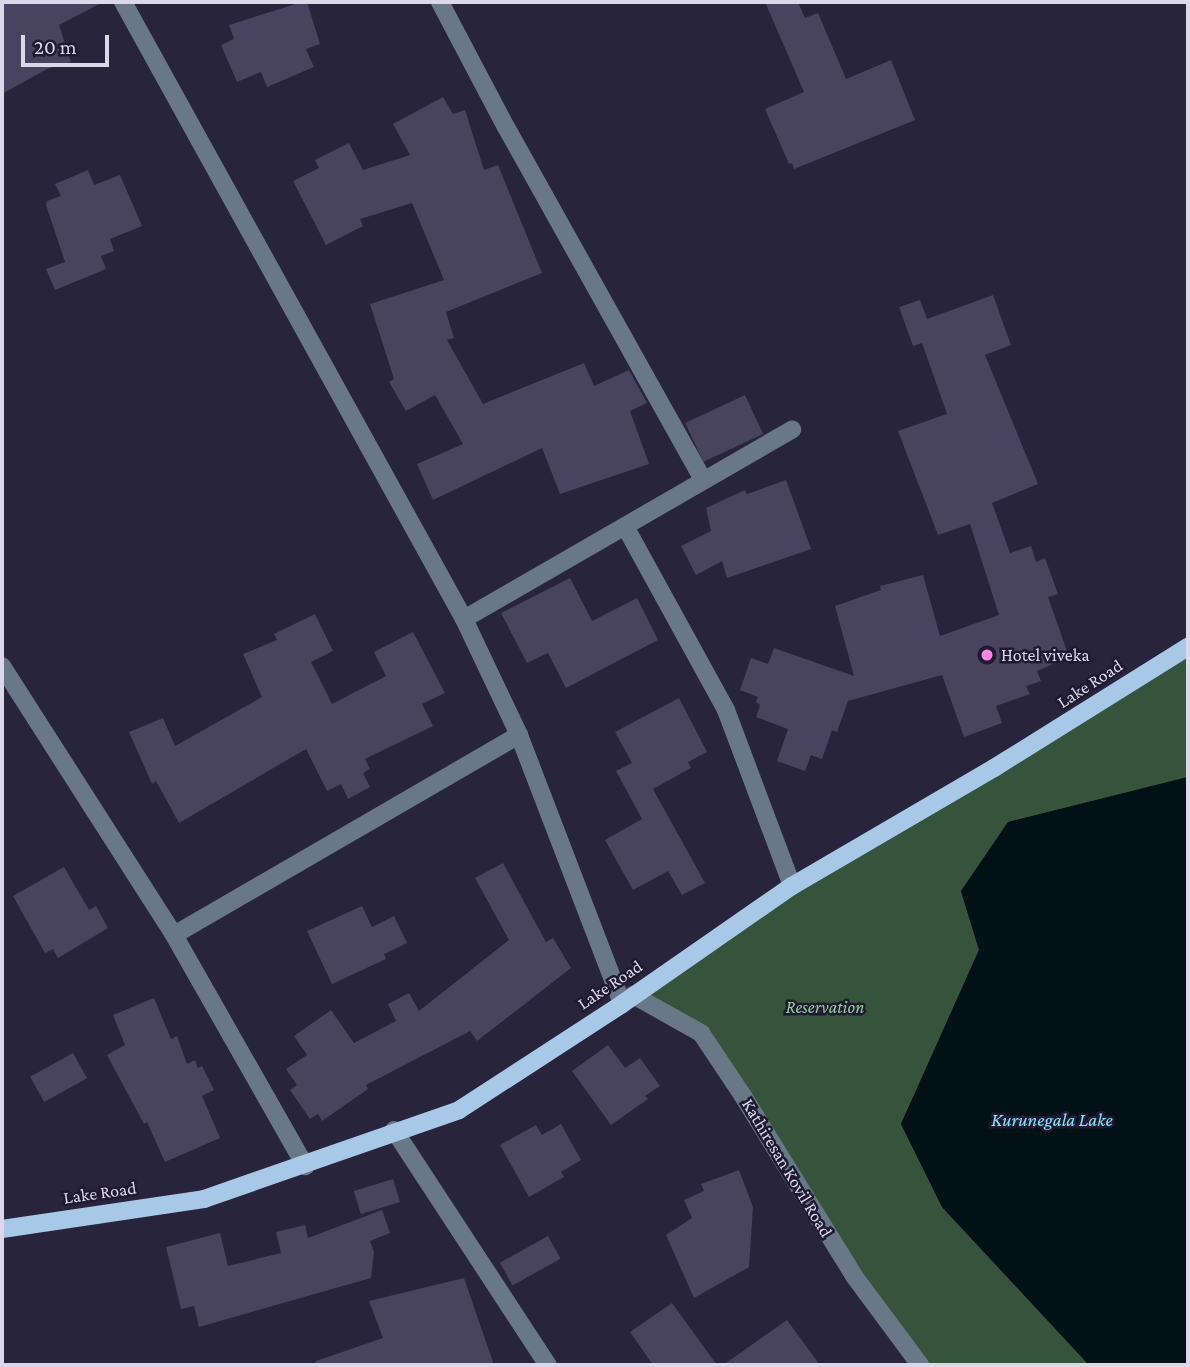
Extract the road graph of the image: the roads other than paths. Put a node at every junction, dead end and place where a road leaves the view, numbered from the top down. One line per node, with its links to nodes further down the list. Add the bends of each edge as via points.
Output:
1 (122, 2): 6 (street)
2 (440, 2): 4 (street)
3 (792, 430): 4 (street)
4 (703, 479): 5 (street)
5 (626, 528): 6 (street); 10 (street, via 726,710)
6 (464, 619): 9 (street)
7 (1188, 647): 10 (main road, Lake Road)
8 (2, 666): 11 (street)
9 (519, 735): 11 (street); 12 (street)
10 (792, 886): 12 (main road, Lake Road)
11 (174, 935): 14 (street)
12 (628, 1000): 13 (main road, Lake Road, via 459,1110); 17 (street, Kathiresan Kovil Road, via 701,1034 854,1276)
13 (394, 1130): 14 (main road, Lake Road); 16 (street)
14 (305, 1166): 15 (main road, Lake Road, via 204,1199)
15 (2, 1229)
16 (548, 1365)
17 (920, 1365)

